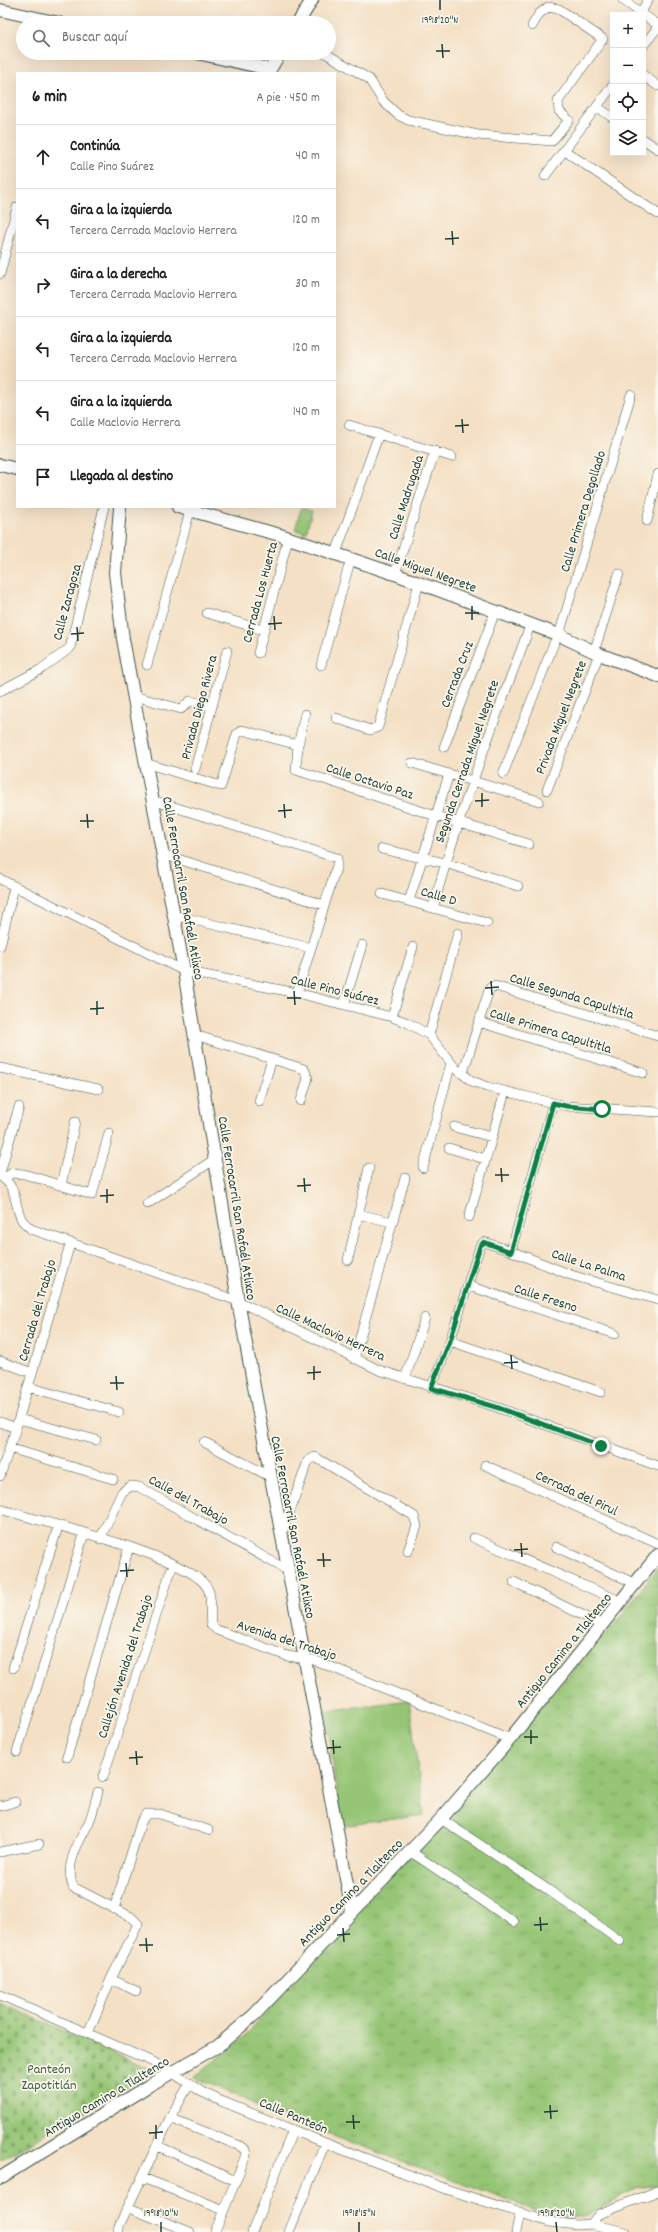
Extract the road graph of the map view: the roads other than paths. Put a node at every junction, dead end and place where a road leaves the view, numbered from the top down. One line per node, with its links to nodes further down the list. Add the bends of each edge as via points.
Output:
1 (312, 0): 7 (street)
2 (623, 0): 5 (street)
3 (648, 0): 5 (street)
4 (0, 10): 6 (street)
5 (641, 12)
6 (27, 16)
7 (302, 16)
8 (646, 16): 10 (street)
9 (532, 26): 12 (street, via 539,14 548,7 559,9 603,39 558,101 559,111 569,120 552,142 478,135 408,120 398,115 384,100 370,79)
10 (658, 26): 11 (street)
11 (646, 42)
12 (336, 59)
13 (225, 60): 15 (street)
14 (276, 60): 15 (street)
15 (269, 71)
16 (646, 77): 17 (street)
17 (658, 86)
18 (610, 89): 19 (street)
19 (597, 107): 20 (street); 23 (street)
20 (610, 116)
21 (646, 141): 22 (street)
22 (658, 149)
23 (565, 150): 24 (street); 25 (street)
24 (545, 176)
25 (658, 214)
26 (16, 216): 27 (street)
27 (14, 234): 28 (street)
28 (0, 274)
29 (631, 395): 52 (street, Calle Primera Degollado)
30 (349, 425): 31 (street)
31 (379, 434): 32 (street); 43 (street)
32 (435, 451): 33 (street); 45 (street, Calle Madrugada)
33 (452, 457)
34 (0, 465): 35 (street)
35 (16, 469)
36 (658, 474): 41 (street)
37 (104, 508): 59 (street, Calle Zaragoza, via 70,648 40,670)
38 (120, 508): 60 (street, Calle Ferrocarril San Rafaél Atlixco, via 115,573 123,639)
39 (181, 508): 40 (street, Calle Miguel Negrete)
40 (190, 511): 42 (street, Calle Miguel Negrete); 56 (street)
41 (647, 521)
42 (288, 538): 43 (street, Calle Miguel Negrete); 51 (street, Cerrada Los Huerta)
43 (336, 554): 44 (street, Calle Miguel Negrete)
44 (351, 558): 45 (street, Calle Miguel Negrete); 57 (street)
45 (395, 574): 47 (street, Calle Miguel Negrete)
46 (619, 574): 55 (street, Privada Miguel Negrete)
47 (419, 583): 48 (street, Calle Miguel Negrete); 63 (street, via 378,727 370,730)
48 (495, 612): 50 (street, Calle Miguel Negrete); 65 (street, Cerrada Cruz)
49 (207, 613): 51 (street)
50 (530, 626): 52 (street, Calle Miguel Negrete); 71 (street, Segunda Cerrada Miguel Negrete)
51 (263, 630): 54 (street, Cerrada Los Huerta)
52 (559, 635): 55 (street, Calle Miguel Negrete); 70 (street, Calle Primera Degollado, via 528,705)
53 (227, 651): 61 (street, Privada Diego Rivera)
54 (258, 653)
55 (596, 653): 58 (street, Calle Miguel Negrete); 72 (street, Privada Miguel Negrete)
56 (147, 665)
57 (321, 665)
58 (658, 676)
59 (0, 691)
60 (134, 696): 61 (street, via 181,709 190,701); 66 (street, Calle Ferrocarril San Rafaél Atlixco)
61 (211, 706): 68 (street, Privada Diego Rivera)
62 (305, 714): 64 (street)
63 (336, 718)
64 (298, 745): 66 (street, via 242,730 237,734 220,786); 75 (street, Calle Octavio Paz, via 296,770)
65 (444, 746)
66 (145, 763): 73 (street, Calle Ferrocarril San Rafaél Atlixco)
67 (412, 763): 69 (street)
68 (195, 769)
69 (449, 774): 71 (street); 75 (street)
70 (503, 774)
71 (472, 781): 74 (street); 76 (street, Segunda Cerrada Miguel Negrete)
72 (547, 790)
73 (152, 800): 79 (street, Calle Ferrocarril San Rafaél Atlixco); 87 (street, via 337,858)
74 (539, 801)
75 (436, 816): 76 (street, Calle Octavio Paz); 80 (street)
76 (459, 824): 77 (street, Calle Octavio Paz); 81 (street, Segunda Cerrada Miguel Negrete)
77 (529, 844)
78 (382, 849): 80 (street)
79 (162, 854): 87 (street); 89 (street, Calle Ferrocarril San Rafaél Atlixco)
80 (421, 858): 81 (street); 86 (street)
81 (445, 863): 83 (street); 88 (street, Segunda Cerrada Miguel Negrete)
82 (0, 879): 84 (street, Calle Pino Suárez)
83 (518, 886)
84 (14, 887): 93 (street); 96 (street, Calle Pino Suárez)
85 (382, 894): 86 (street, Calle D)
86 (409, 901): 88 (street, Calle D)
87 (324, 905): 95 (street)
88 (434, 908): 90 (street, Calle D)
89 (173, 916): 95 (street); 96 (street, Calle Ferrocarril San Rafaél Atlixco)
90 (487, 924)
91 (458, 933): 102 (street)
92 (362, 945): 98 (street)
93 (0, 946)
94 (413, 947): 99 (street)
95 (311, 948): 97 (street)
96 (184, 971): 97 (street, Calle Pino Suárez); 101 (street, Calle Ferrocarril San Rafaél Atlixco)
97 (297, 993): 98 (street, Calle Pino Suárez)
98 (344, 1005): 99 (street, Calle Pino Suárez)
99 (392, 1017): 102 (street, Calle Pino Suárez)
100 (479, 1022): 103 (street, Calle Segunda Capultitla, via 489,990 491,986 495,986); 107 (street, Calle Primera Capultitla); 108 (street, Calle Primera Capultitla)
101 (195, 1034): 104 (street); 121 (street, Calle Ferrocarril San Rafaél Atlixco)
102 (429, 1034): 105 (street, Calle Pino Suárez)
103 (658, 1036)
104 (272, 1059): 111 (street); 112 (street, via 304,1069 307,1073 308,1078)
105 (451, 1063): 107 (street, Calle Pino Suárez); 124 (street)
106 (0, 1068): 109 (street)
107 (463, 1073): 110 (street, Calle Pino Suárez, via 472,1081)
108 (643, 1073)
109 (98, 1088)
110 (505, 1092): 113 (street, Calle Pino Suárez); 119 (street)
111 (259, 1101)
112 (301, 1101)
113 (553, 1103): 115 (street, Calle Pino Suárez); 133 (street)
114 (19, 1107): 125 (street)
115 (658, 1112)
116 (75, 1122): 127 (street)
117 (454, 1127): 119 (street)
118 (109, 1133): 127 (street, via 92,1195)
119 (492, 1137): 122 (street)
120 (449, 1148): 122 (street)
121 (215, 1159): 128 (street); 137 (street, Calle Ferrocarril San Rafaél Atlixco)
122 (485, 1159): 130 (street)
123 (369, 1168): 129 (street)
124 (423, 1168)
125 (1, 1176): 127 (street, via 12,1173 24,1174); 132 (street, Calle Maclovio Herrera, via 16,1196 22,1220 31,1229)
126 (405, 1178): 131 (street)
127 (61, 1185)
128 (147, 1204)
129 (358, 1214): 131 (street); 134 (street)
130 (470, 1217)
131 (392, 1222): 141 (street)
132 (70, 1244): 137 (street, Calle Maclovio Herrera, via 143,1266); 143 (street, Cerrada del Trabajo)
133 (511, 1252): 135 (street, Calle La Palma, via 484,1242 480,1246); 136 (street, Calle La Palma, via 571,1275)
134 (348, 1260)
135 (468, 1286): 139 (street, Calle Fresno); 140 (street)
136 (658, 1300)
137 (238, 1301): 141 (street, Calle Maclovio Herrera); 157 (street, Calle Ferrocarril San Rafaél Atlixco)
138 (425, 1318): 144 (street)
139 (615, 1334)
140 (450, 1341): 146 (street); 147 (street)
141 (354, 1359): 144 (street, Calle Maclovio Herrera)
142 (0, 1361): 143 (street)
143 (32, 1373): 145 (street, Cerrada del Trabajo)
144 (405, 1380): 146 (street, Calle Maclovio Herrera)
145 (28, 1387): 148 (street); 150 (street, Cerrada del Trabajo)
146 (431, 1388): 155 (street, Calle Maclovio Herrera, via 499,1408)
147 (601, 1392)
148 (120, 1412)
149 (0, 1422): 150 (street)
150 (18, 1423): 151 (street); 153 (street, Cerrada del Trabajo)
151 (96, 1440)
152 (204, 1442): 157 (street)
153 (10, 1448): 156 (street, Cerrada del Trabajo); 158 (street)
154 (485, 1465): 165 (street, Cerrada del Pirul)
155 (658, 1466)
156 (0, 1476)
157 (269, 1476): 162 (street, Calle Ferrocarril San Rafaél Atlixco)
158 (113, 1479)
159 (0, 1509): 160 (street, Avenida del Trabajo)
160 (58, 1527): 161 (street, Avenida del Trabajo); 177 (street)
161 (84, 1534): 164 (street, Avenida del Trabajo); 179 (street)
162 (281, 1536): 168 (street, via 308,1461 312,1457 414,1516 417,1526); 171 (street, Calle Ferrocarril San Rafaél Atlixco)
163 (474, 1538): 174 (street)
164 (100, 1539): 166 (street, Avenida del Trabajo); 171 (street, Calle del Trabajo, via 122,1492 131,1486 139,1487)
165 (658, 1544)
166 (129, 1547): 170 (street, Avenida del Trabajo); 180 (street)
167 (556, 1547): 173 (street)
168 (408, 1551)
169 (658, 1555): 173 (street, Antiguo Camino a Tlaltenco)
170 (173, 1564): 176 (street, Avenida del Trabajo, via 198,1577 208,1589 211,1625 217,1630 287,1656); 181 (street, Callejón Avenida del Trabajo)
171 (287, 1570): 176 (street, Calle Ferrocarril San Rafaél Atlixco)
172 (514, 1582): 175 (street)
173 (636, 1584): 174 (street, Antiguo Camino a Tlaltenco)
174 (622, 1602): 175 (street, Antiguo Camino a Tlaltenco)
175 (603, 1625): 178 (street, Antiguo Camino a Tlaltenco)
176 (304, 1659): 178 (street, Avenida del Trabajo, via 314,1660); 191 (street, Calle Ferrocarril San Rafaél Atlixco)
177 (12, 1668)
178 (510, 1739): 185 (street, Antiguo Camino a Tlaltenco)
179 (17, 1752)
180 (67, 1757)
181 (103, 1777)
182 (98, 1792): 190 (street, via 90,1821 72,1858 70,1879 73,1887)
183 (15, 1802): 184 (street)
184 (0, 1806)
185 (441, 1819): 188 (street, Antiguo Camino a Tlaltenco); 193 (street)
186 (208, 1830): 190 (street, via 160,1814 146,1814 141,1822)
187 (39, 1844): 189 (street)
188 (410, 1851): 191 (street, Antiguo Camino a Tlaltenco); 192 (street)
189 (0, 1852)
190 (114, 1909): 194 (street, via 131,1917 138,1924)
191 (352, 1911): 198 (street, Antiguo Camino a Tlaltenco, via 235,2032 218,2046)
192 (514, 1922)
193 (620, 1941)
194 (110, 1979): 195 (street); 197 (street)
195 (136, 1991)
196 (0, 1995): 197 (street, Calle Panteón)
197 (88, 2033): 198 (street, Calle Panteón)
198 (173, 2072): 199 (street, Calle Panteón); 204 (street, Antiguo Camino a Tlaltenco)
199 (190, 2083): 200 (street); 201 (street, Calle Panteón, via 221,2101)
200 (170, 2118): 203 (street); 206 (street, via 245,2150 246,2155)
201 (293, 2130): 202 (street, Calle Panteón); 215 (street)
202 (325, 2143): 210 (street, Calle Panteón, via 449,2190); 216 (street)
203 (158, 2146): 205 (street); 206 (street)
204 (0, 2178)
205 (143, 2178): 208 (street); 209 (street)
206 (236, 2181): 209 (street)
207 (658, 2191): 211 (street, via 599,2214)
208 (128, 2208): 212 (street); 213 (street)
209 (224, 2210): 214 (street)
210 (520, 2212): 211 (street, Calle Panteón, via 549,2222); 217 (street)
211 (591, 2224): 218 (street, Calle Panteón)
212 (119, 2232)
213 (190, 2232)
214 (215, 2232)
215 (252, 2232)
216 (289, 2232)
217 (516, 2232)
218 (625, 2232)

